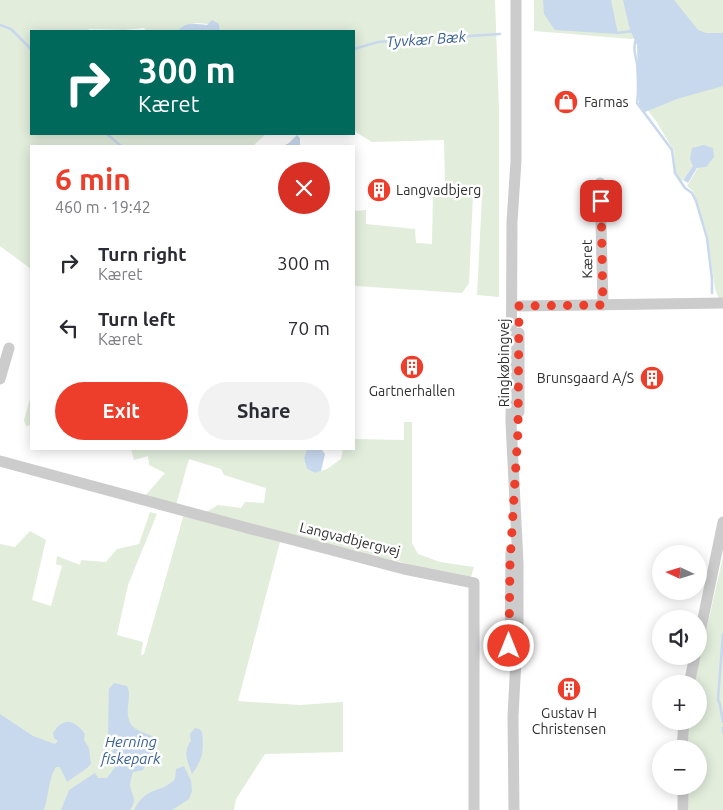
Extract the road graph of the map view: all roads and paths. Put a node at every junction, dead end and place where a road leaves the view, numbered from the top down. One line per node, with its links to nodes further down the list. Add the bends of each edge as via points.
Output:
1 (516, 0): 2 (street, Ringkøbingvej)
2 (516, 162): 6 (street, Ringkøbingvej, via 520,202); 10 (street, Ringkøbingvej, via 512,222 511,429)
3 (600, 183): 5 (street, Kæret)
4 (723, 302): 5 (street)
5 (603, 305): 6 (street)
6 (519, 306): 10 (street, Ringkøbingvej)
7 (9, 348): 8 (street)
8 (0, 376)
9 (0, 460): 14 (street, Langvadbjergvej, via 269,534 404,569 474,583)
10 (514, 475): 15 (street, Ringkøbingvej, via 518,563 513,716)
11 (723, 522): 12 (street)
12 (705, 610)
13 (683, 795): 16 (street)
14 (474, 810)
15 (514, 810)
16 (683, 810)

